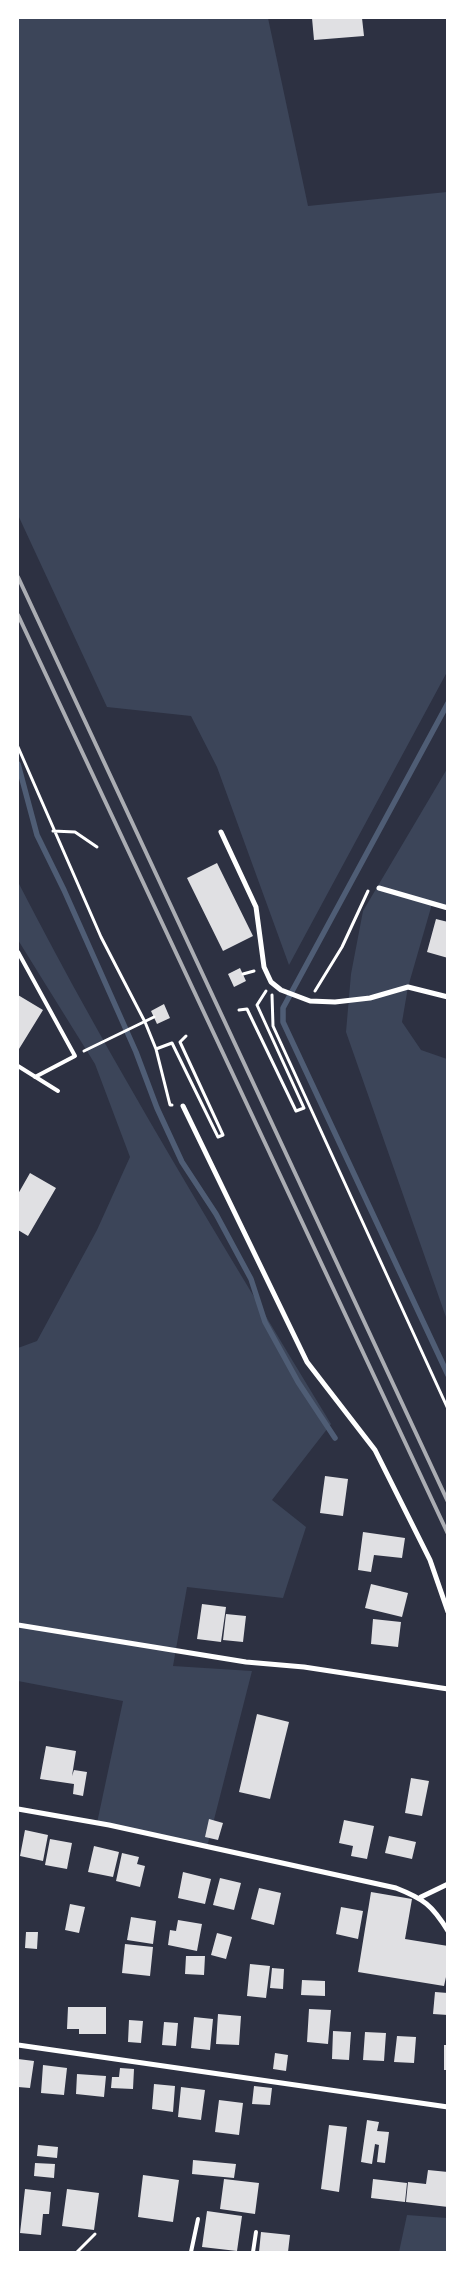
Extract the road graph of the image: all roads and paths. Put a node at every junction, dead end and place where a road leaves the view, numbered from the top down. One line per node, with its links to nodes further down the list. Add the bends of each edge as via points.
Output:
1 (18, 747): 2 (path)
2 (53, 831): 4 (path, via 75,832); 13 (path, via 101,937)
3 (221, 832): 8 (street, via 256,907 264,967)
4 (97, 847)
5 (379, 888): 6 (street); 10 (path, via 368,891 342,947)
6 (448, 908)
7 (18, 952): 18 (lane, via 75,1056)
8 (271, 982): 10 (street, via 281,990); 11 (path, via 257,1005 304,1108 296,1111 247,1009); 21 (path, via 272,1026)
9 (448, 998): 10 (street, via 408,986 370,998 335,1002)
10 (307, 1000)
11 (239, 1010)
12 (154, 1017): 13 (path)
13 (145, 1022): 15 (path); 16 (path)
14 (186, 1036): 16 (path, via 180,1042 223,1135 218,1137 172,1043)
15 (93, 1047)
16 (156, 1049): 20 (path, via 170,1105)
17 (18, 1066): 18 (lane)
18 (35, 1077): 19 (lane)
19 (58, 1091)
20 (183, 1106): 22 (street, via 307,1362 375,1450 430,1560)
21 (448, 1409)
22 (448, 1612)
23 (18, 1625): 24 (street, via 246,1662)
24 (448, 1689)
25 (18, 1808): 27 (street, via 396,1888)
26 (448, 1884): 27 (street)
27 (421, 1897): 28 (street)
28 (448, 1931)
29 (18, 2045): 30 (street)
30 (448, 2107)
31 (198, 2219): 35 (lane)
32 (256, 2232): 36 (lane)
33 (94, 2234): 34 (path)
34 (77, 2252)
35 (191, 2252)
36 (253, 2252)

